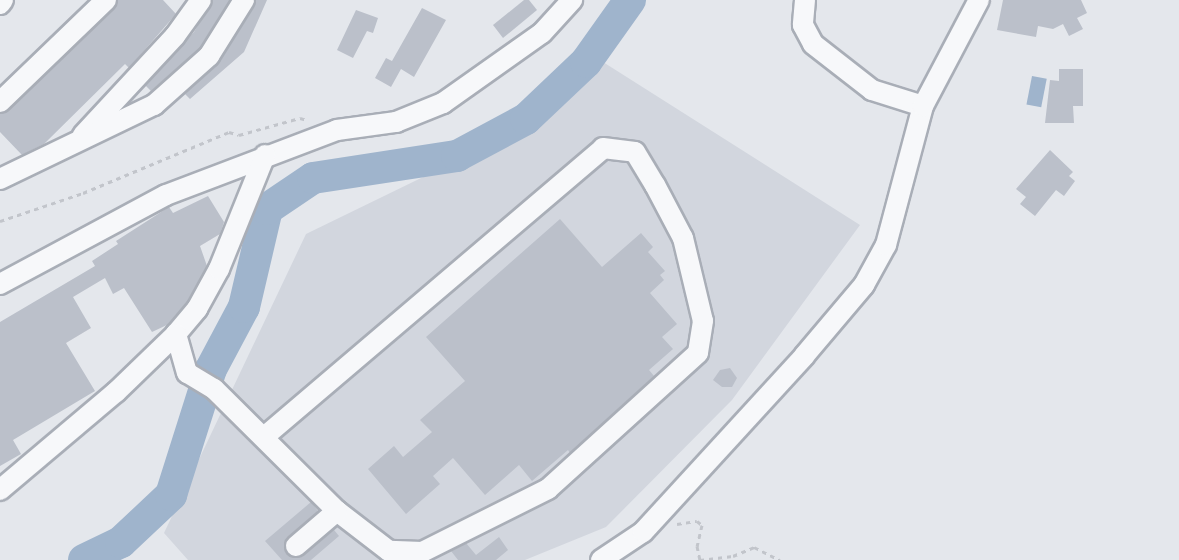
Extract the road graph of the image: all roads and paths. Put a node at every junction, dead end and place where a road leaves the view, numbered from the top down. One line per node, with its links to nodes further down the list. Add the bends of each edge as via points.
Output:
1 (106, 0): 7 (street)
2 (201, 0): 10 (street, via 174,36)
3 (244, 0): 10 (street, via 209,56 185,80 154,105)
4 (572, 0): 11 (street, via 542,33 443,103 396,122 338,130)
5 (805, 0): 8 (street, via 803,25 813,44 872,90)
6 (979, 0): 8 (street)
7 (0, 102)
8 (923, 106): 21 (street, via 886,244 864,285 643,532)
9 (309, 121): 13 (path, via 300,118 239,135 229,132 83,193)
10 (75, 143): 12 (street)
11 (265, 155): 14 (street, via 166,195); 15 (street, via 219,269 207,293)
12 (0, 179)
13 (0, 221)
14 (0, 284)
15 (176, 334): 16 (street, via 187,373 214,389); 17 (street, via 116,392)
16 (264, 437): 18 (street); 18 (street, via 603,147 635,152 682,238 702,307 698,353 548,489 422,552 389,551)
17 (0, 490)
18 (337, 511): 20 (street)
19 (672, 525): 22 (path, via 697,521 702,525 697,546 700,560 733,556 754,547)
20 (296, 546)
21 (600, 560)
22 (780, 560)

